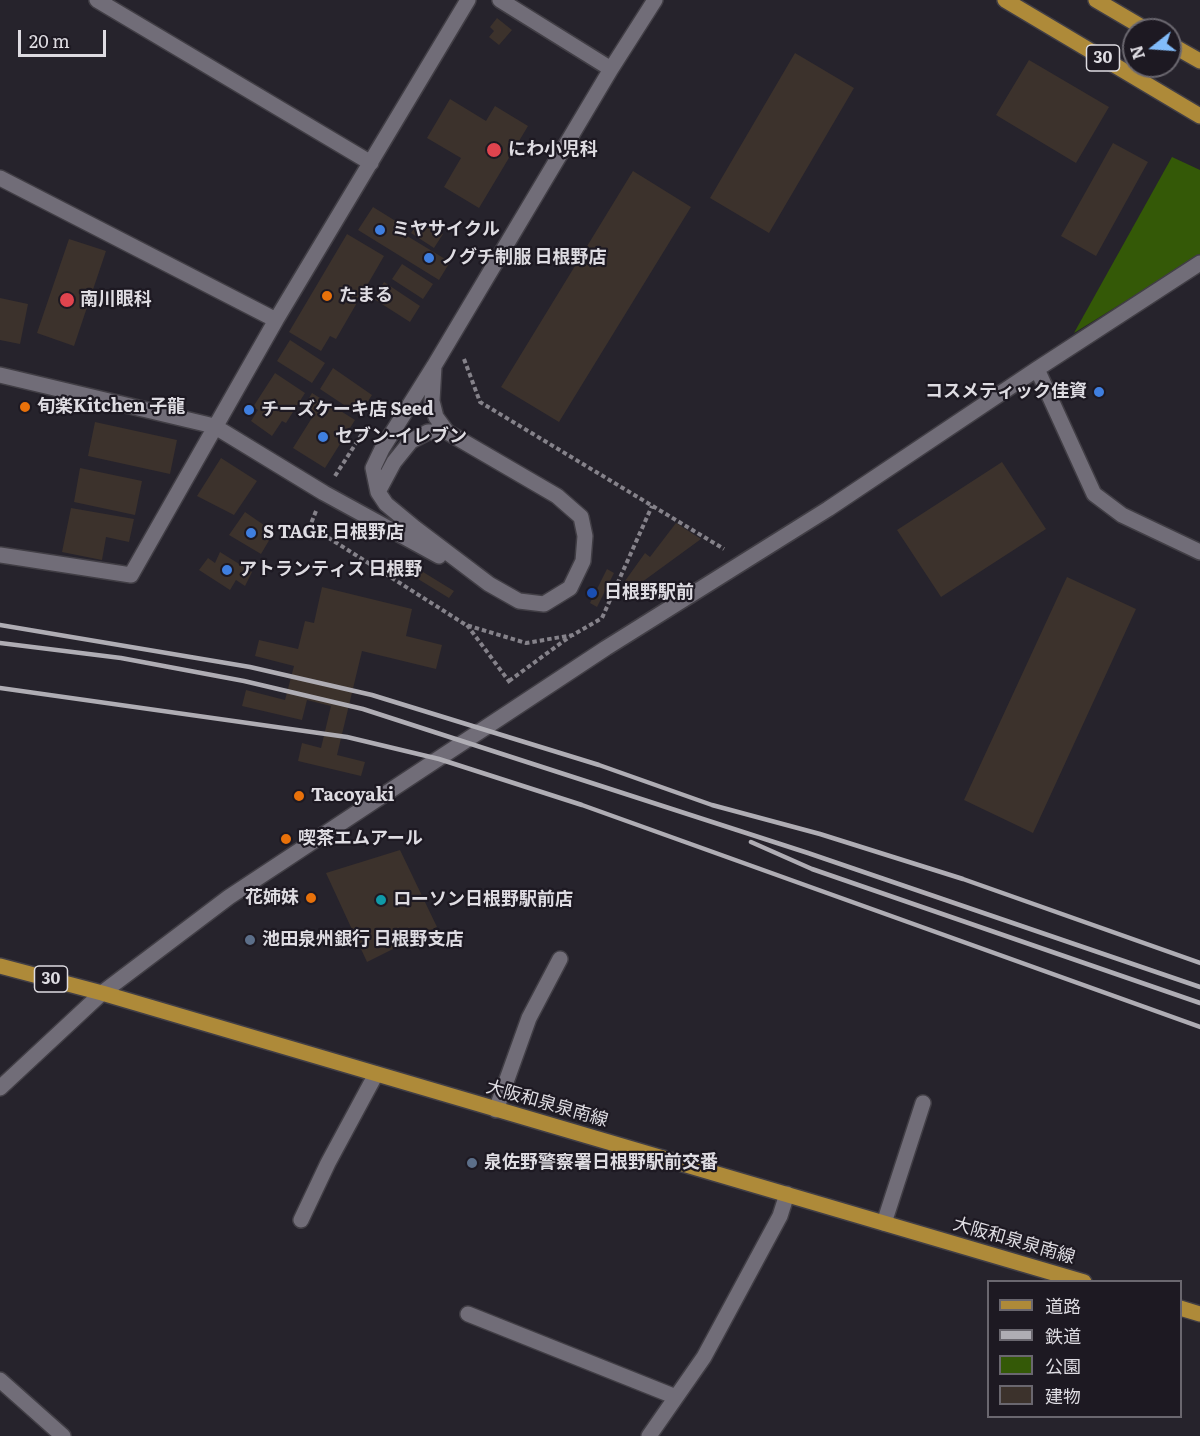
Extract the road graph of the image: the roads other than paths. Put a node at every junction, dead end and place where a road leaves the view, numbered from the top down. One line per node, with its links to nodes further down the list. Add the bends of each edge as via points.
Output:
1 (97, 0): 12 (street)
2 (468, 0): 12 (street)
3 (500, 0): 10 (street)
4 (655, 0): 10 (street)
5 (1005, 0): 11 (main road, 30)
6 (1096, 0): 7 (main road, 30)
7 (1127, 18)
8 (1182, 51): 9 (main road)
9 (1200, 61)
10 (611, 69): 16 (street)
11 (1200, 116)
12 (371, 163): 15 (street)
13 (0, 178): 15 (street)
14 (1200, 264): 17 (street)
15 (276, 320): 19 (street)
16 (434, 366): 20 (street, via 432,401 436,417); 21 (street, via 382,449 374,468)
17 (1037, 369): 22 (street, via 1094,494 1122,515); 27 (street, via 229,897)
18 (0, 375): 19 (street)
19 (214, 426): 23 (street, via 130,575); 24 (street, via 324,493)
20 (447, 432): 21 (street, via 428,432 411,441); 24 (street, via 557,496 581,517 585,536 583,561 570,588 544,604 519,601)
21 (378, 492): 24 (street, via 386,504)
22 (1200, 552)
23 (0, 555)
24 (489, 584)
25 (560, 959): 31 (street, via 529,1018)
26 (0, 966): 27 (main road, 大阪和泉泉南線 / 30)
27 (102, 993): 28 (main road, 大阪和泉泉南線 / 30); 29 (street)
28 (376, 1074): 31 (main road, 大阪和泉泉南線 / 30); 33 (street)
29 (0, 1088)
30 (923, 1103): 34 (street)
31 (496, 1110): 32 (main road, 大阪和泉泉南線 / 30)
32 (787, 1194): 34 (main road, 大阪和泉泉南線 / 30); 40 (street, via 780,1216 704,1357)
33 (301, 1220)
34 (884, 1222): 35 (main road, 大阪和泉泉南線 / 30)
35 (1081, 1280)
36 (1182, 1309): 38 (main road)
37 (468, 1314): 40 (street)
38 (1200, 1314)
39 (0, 1380): 41 (street)
40 (676, 1397): 42 (street)
41 (63, 1436)
42 (649, 1436)

